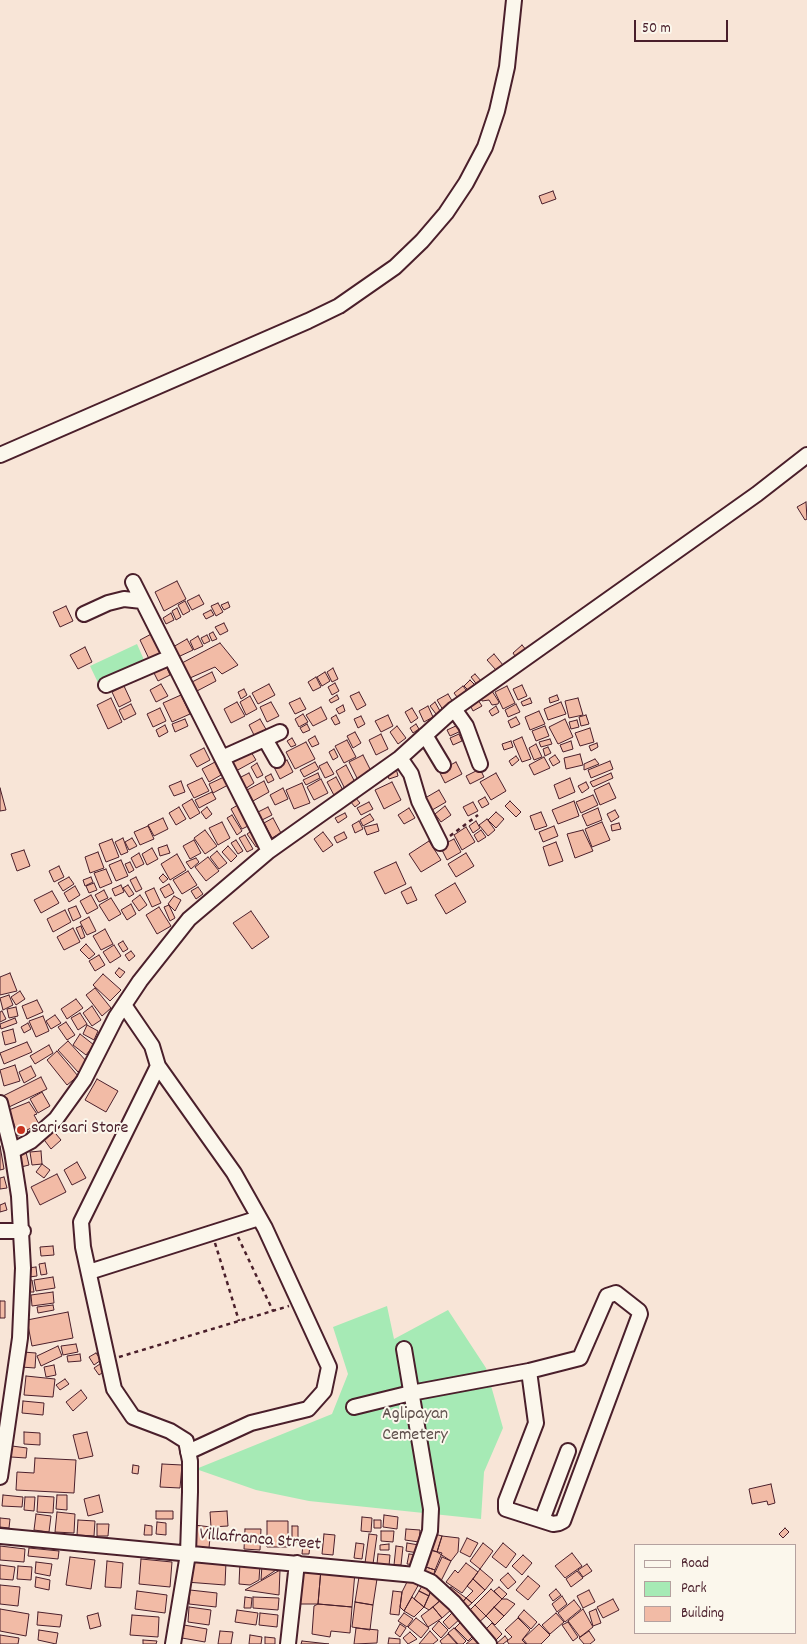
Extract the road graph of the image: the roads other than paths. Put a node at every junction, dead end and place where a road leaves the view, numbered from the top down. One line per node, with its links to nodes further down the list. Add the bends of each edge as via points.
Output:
1 (514, 0): 2 (street, via 507,68 485,147 446,213 395,267 362,292 323,314)
2 (0, 455)
3 (807, 455): 9 (street)
4 (133, 582): 5 (street)
5 (142, 601): 6 (street, via 124,599); 7 (street)
6 (84, 614)
7 (171, 657): 8 (street); 13 (street)
8 (106, 685)
9 (454, 709): 11 (street); 16 (street, via 466,726)
10 (280, 732): 12 (street)
11 (425, 735): 14 (street); 17 (street)
12 (265, 739): 13 (street); 15 (street)
13 (222, 758): 19 (street)
14 (400, 758): 18 (street, via 411,774 419,802); 19 (street)
15 (277, 760)
16 (480, 764)
17 (444, 765)
18 (440, 843)
19 (269, 851): 20 (street, via 189,920)
20 (124, 1005): 21 (street, via 152,1046); 24 (street, via 84,1080 56,1119 31,1141)
21 (158, 1066): 25 (street, via 234,1173); 28 (street, via 81,1222)
22 (0, 1103): 23 (street)
23 (4, 1133): 24 (street)
24 (12, 1151): 27 (street)
25 (259, 1218): 28 (street); 34 (street, via 329,1367 324,1391 308,1410 251,1423)
26 (0, 1231): 27 (street)
27 (23, 1231): 35 (street, via 20,1338)
28 (89, 1272): 34 (street, via 114,1389 133,1417 170,1431 186,1441)
29 (404, 1349): 31 (street)
30 (529, 1371): 31 (street); 36 (street, via 536,1423 506,1501 506,1509); 36 (street, via 580,1358 610,1294 616,1293 639,1311 563,1522 554,1524)
31 (411, 1393): 32 (street); 40 (street, via 432,1509 430,1531)
32 (354, 1407)
33 (568, 1451): 36 (street)
34 (188, 1452): 38 (street)
35 (0, 1477)
36 (542, 1520)
37 (0, 1536): 38 (street, Villafranca Street)
38 (188, 1554): 39 (street, Villafranca Street); 41 (street)
39 (297, 1563): 40 (street, Villafranca Street); 42 (street)
40 (416, 1575): 43 (street, Villafranca Street, via 431,1582 454,1603)
41 (173, 1644)
42 (288, 1644)
43 (489, 1644)

